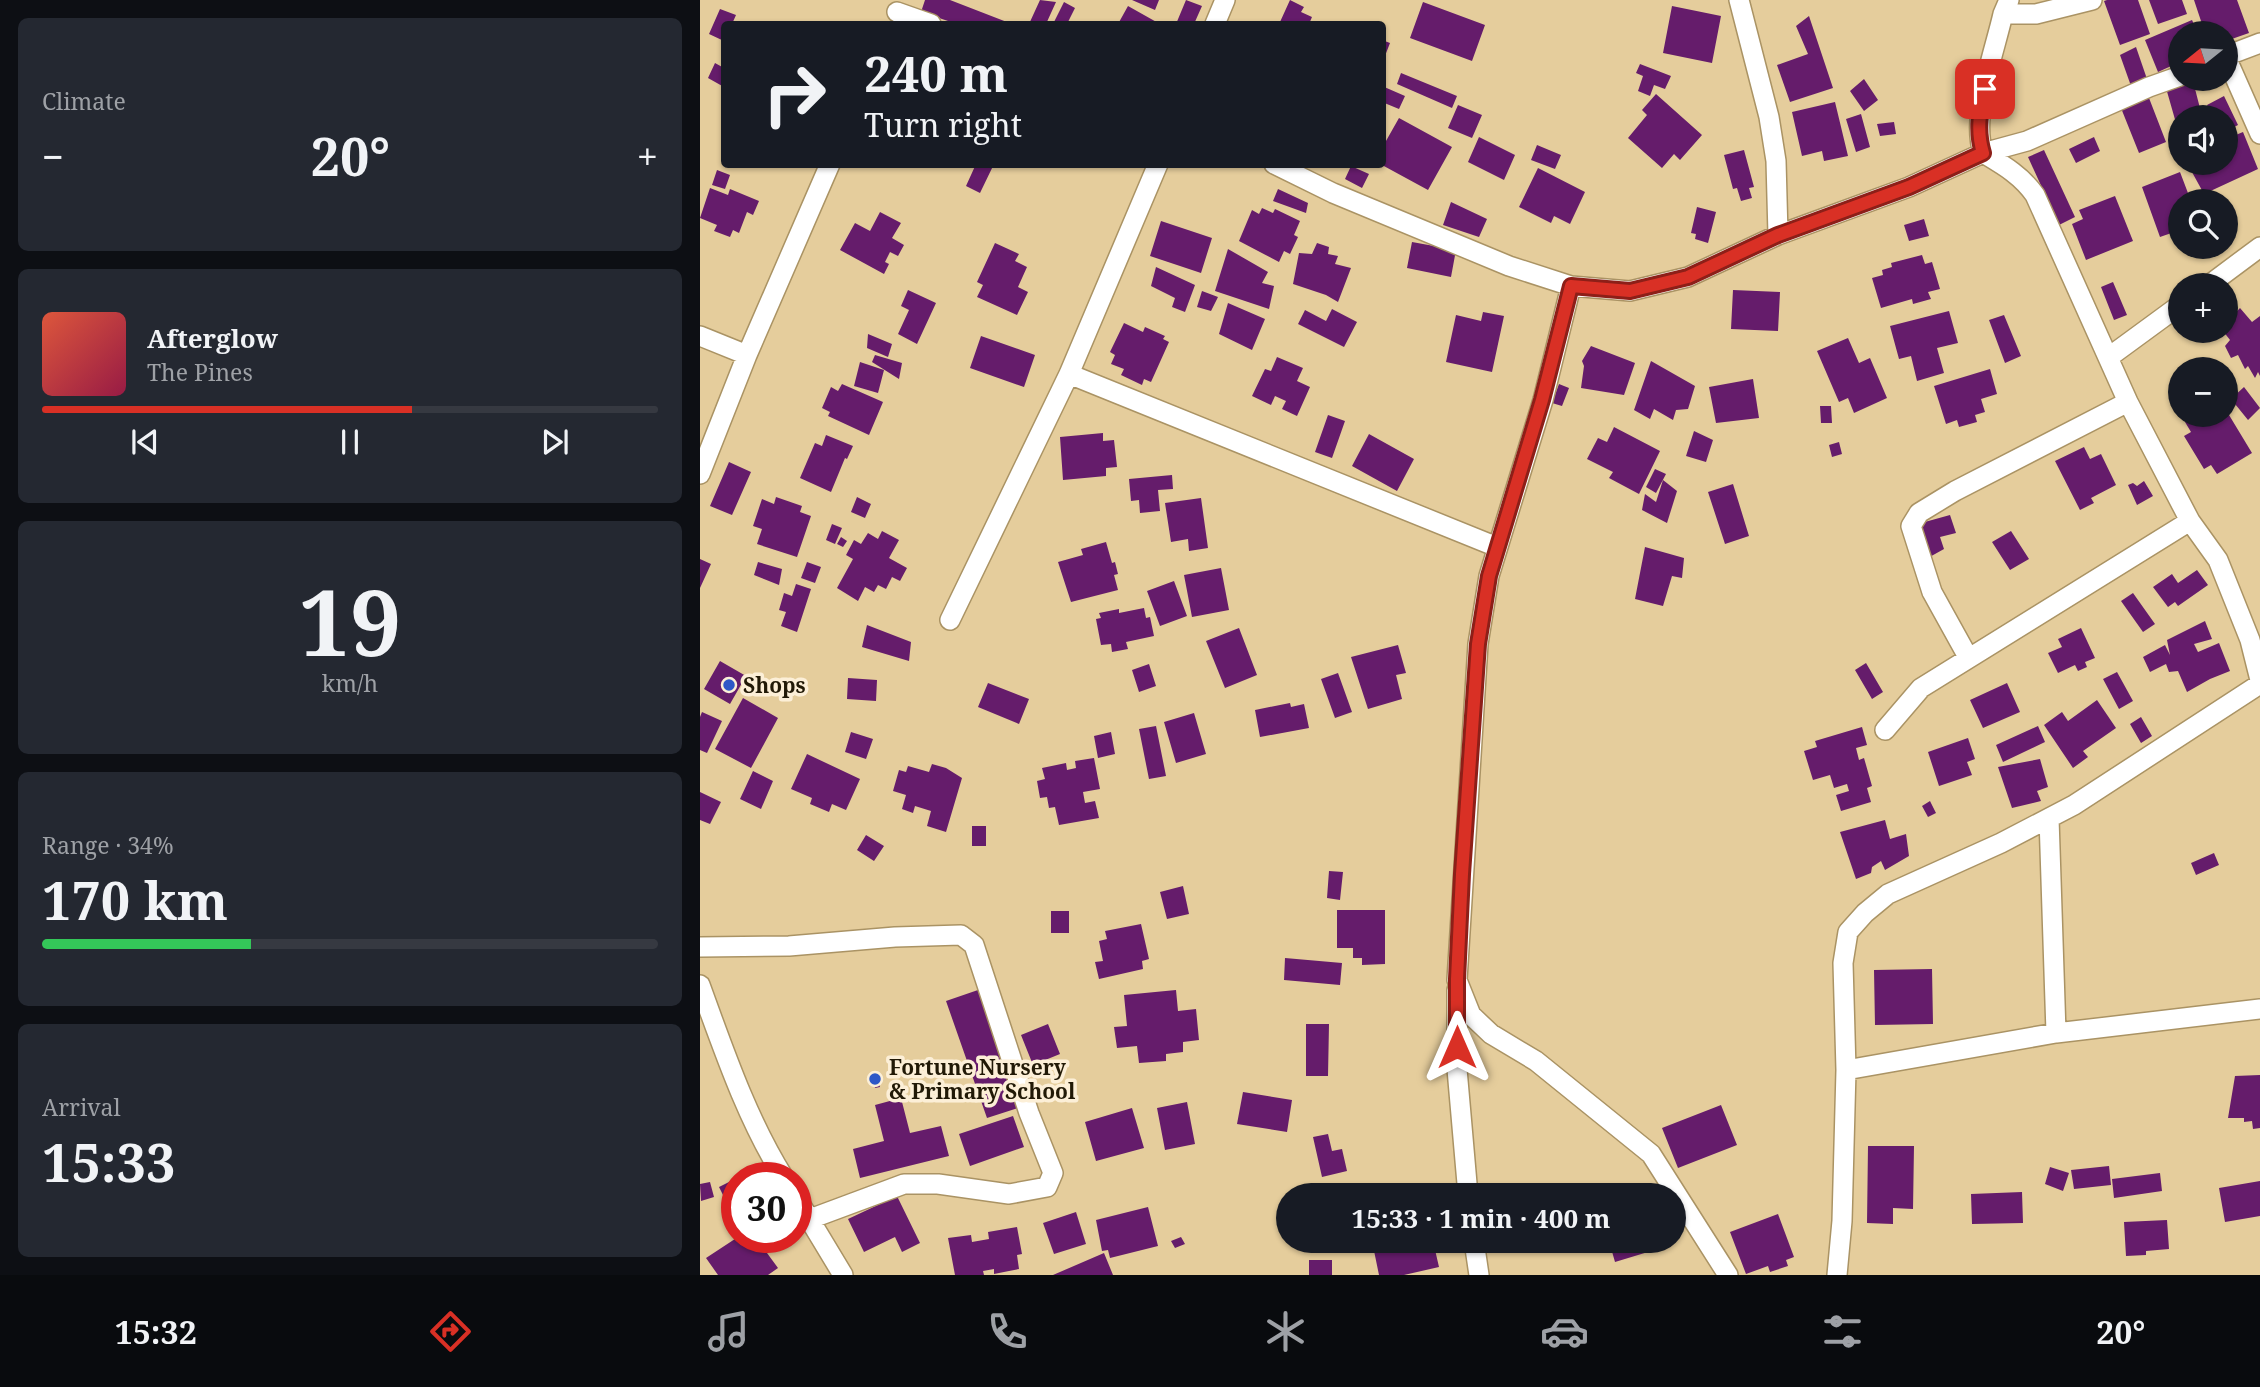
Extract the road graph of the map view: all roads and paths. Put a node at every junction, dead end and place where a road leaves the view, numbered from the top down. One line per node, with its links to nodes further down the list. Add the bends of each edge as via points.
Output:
1 (1225, 0): 7 (street)
2 (1739, 0): 17 (street, via 1769,117 1776,161)
3 (2091, 0): 4 (street, via 2036,13)
4 (2006, 7): 13 (street, via 1979,113)
5 (896, 12): 6 (street)
6 (922, 21)
7 (1216, 21)
8 (2260, 43): 9 (street)
9 (2238, 51)
10 (2168, 80): 13 (street, via 2027,141)
11 (2238, 84): 12 (street)
12 (2260, 134)
13 (1983, 153): 17 (street, via 1909,187); 24 (street, via 2016,173 2035,195)
14 (828, 168): 23 (street)
15 (1156, 168): 25 (street)
16 (1282, 168): 20 (street, via 1509,266)
17 (1778, 235): 20 (street, via 1688,277 1630,291)
18 (2260, 247): 19 (street)
19 (2224, 273)
20 (1571, 286): 29 (street)
21 (2168, 314): 24 (street)
22 (700, 336): 23 (street)
23 (747, 355): 27 (street)
24 (2109, 357): 26 (street)
25 (1069, 374): 29 (street); 30 (street)
26 (2128, 402): 28 (street); 31 (street, via 1919,513 1911,526 1932,592)
27 (700, 474)
28 (2190, 521): 31 (street); 32 (street, via 2218,560 2250,640)
29 (1497, 548): 36 (street, via 1478,644)
30 (950, 620)
31 (1968, 657): 33 (street, via 1921,688)
32 (2260, 682): 34 (street)
33 (1885, 730)
34 (2049, 818): 39 (street); 40 (street, via 1888,894 1848,932 1843,963)
35 (700, 947): 43 (street, via 961,935 974,945 1053,1173 1048,1186 1009,1194 904,1184)
36 (1457, 979): 42 (street, via 1457,1069); 48 (street, via 1471,1015 1491,1034 1535,1061 1651,1154)
37 (700, 985): 41 (street, via 750,1114)
38 (2260, 1009): 39 (street)
39 (2056, 1033): 40 (street)
40 (1846, 1070): 49 (street)
41 (774, 1162)
42 (1467, 1183)
43 (812, 1218)
44 (812, 1222): 46 (street)
45 (1476, 1253): 47 (street)
46 (843, 1275)
47 (1479, 1275)
48 (1728, 1275)
49 (1838, 1275)

